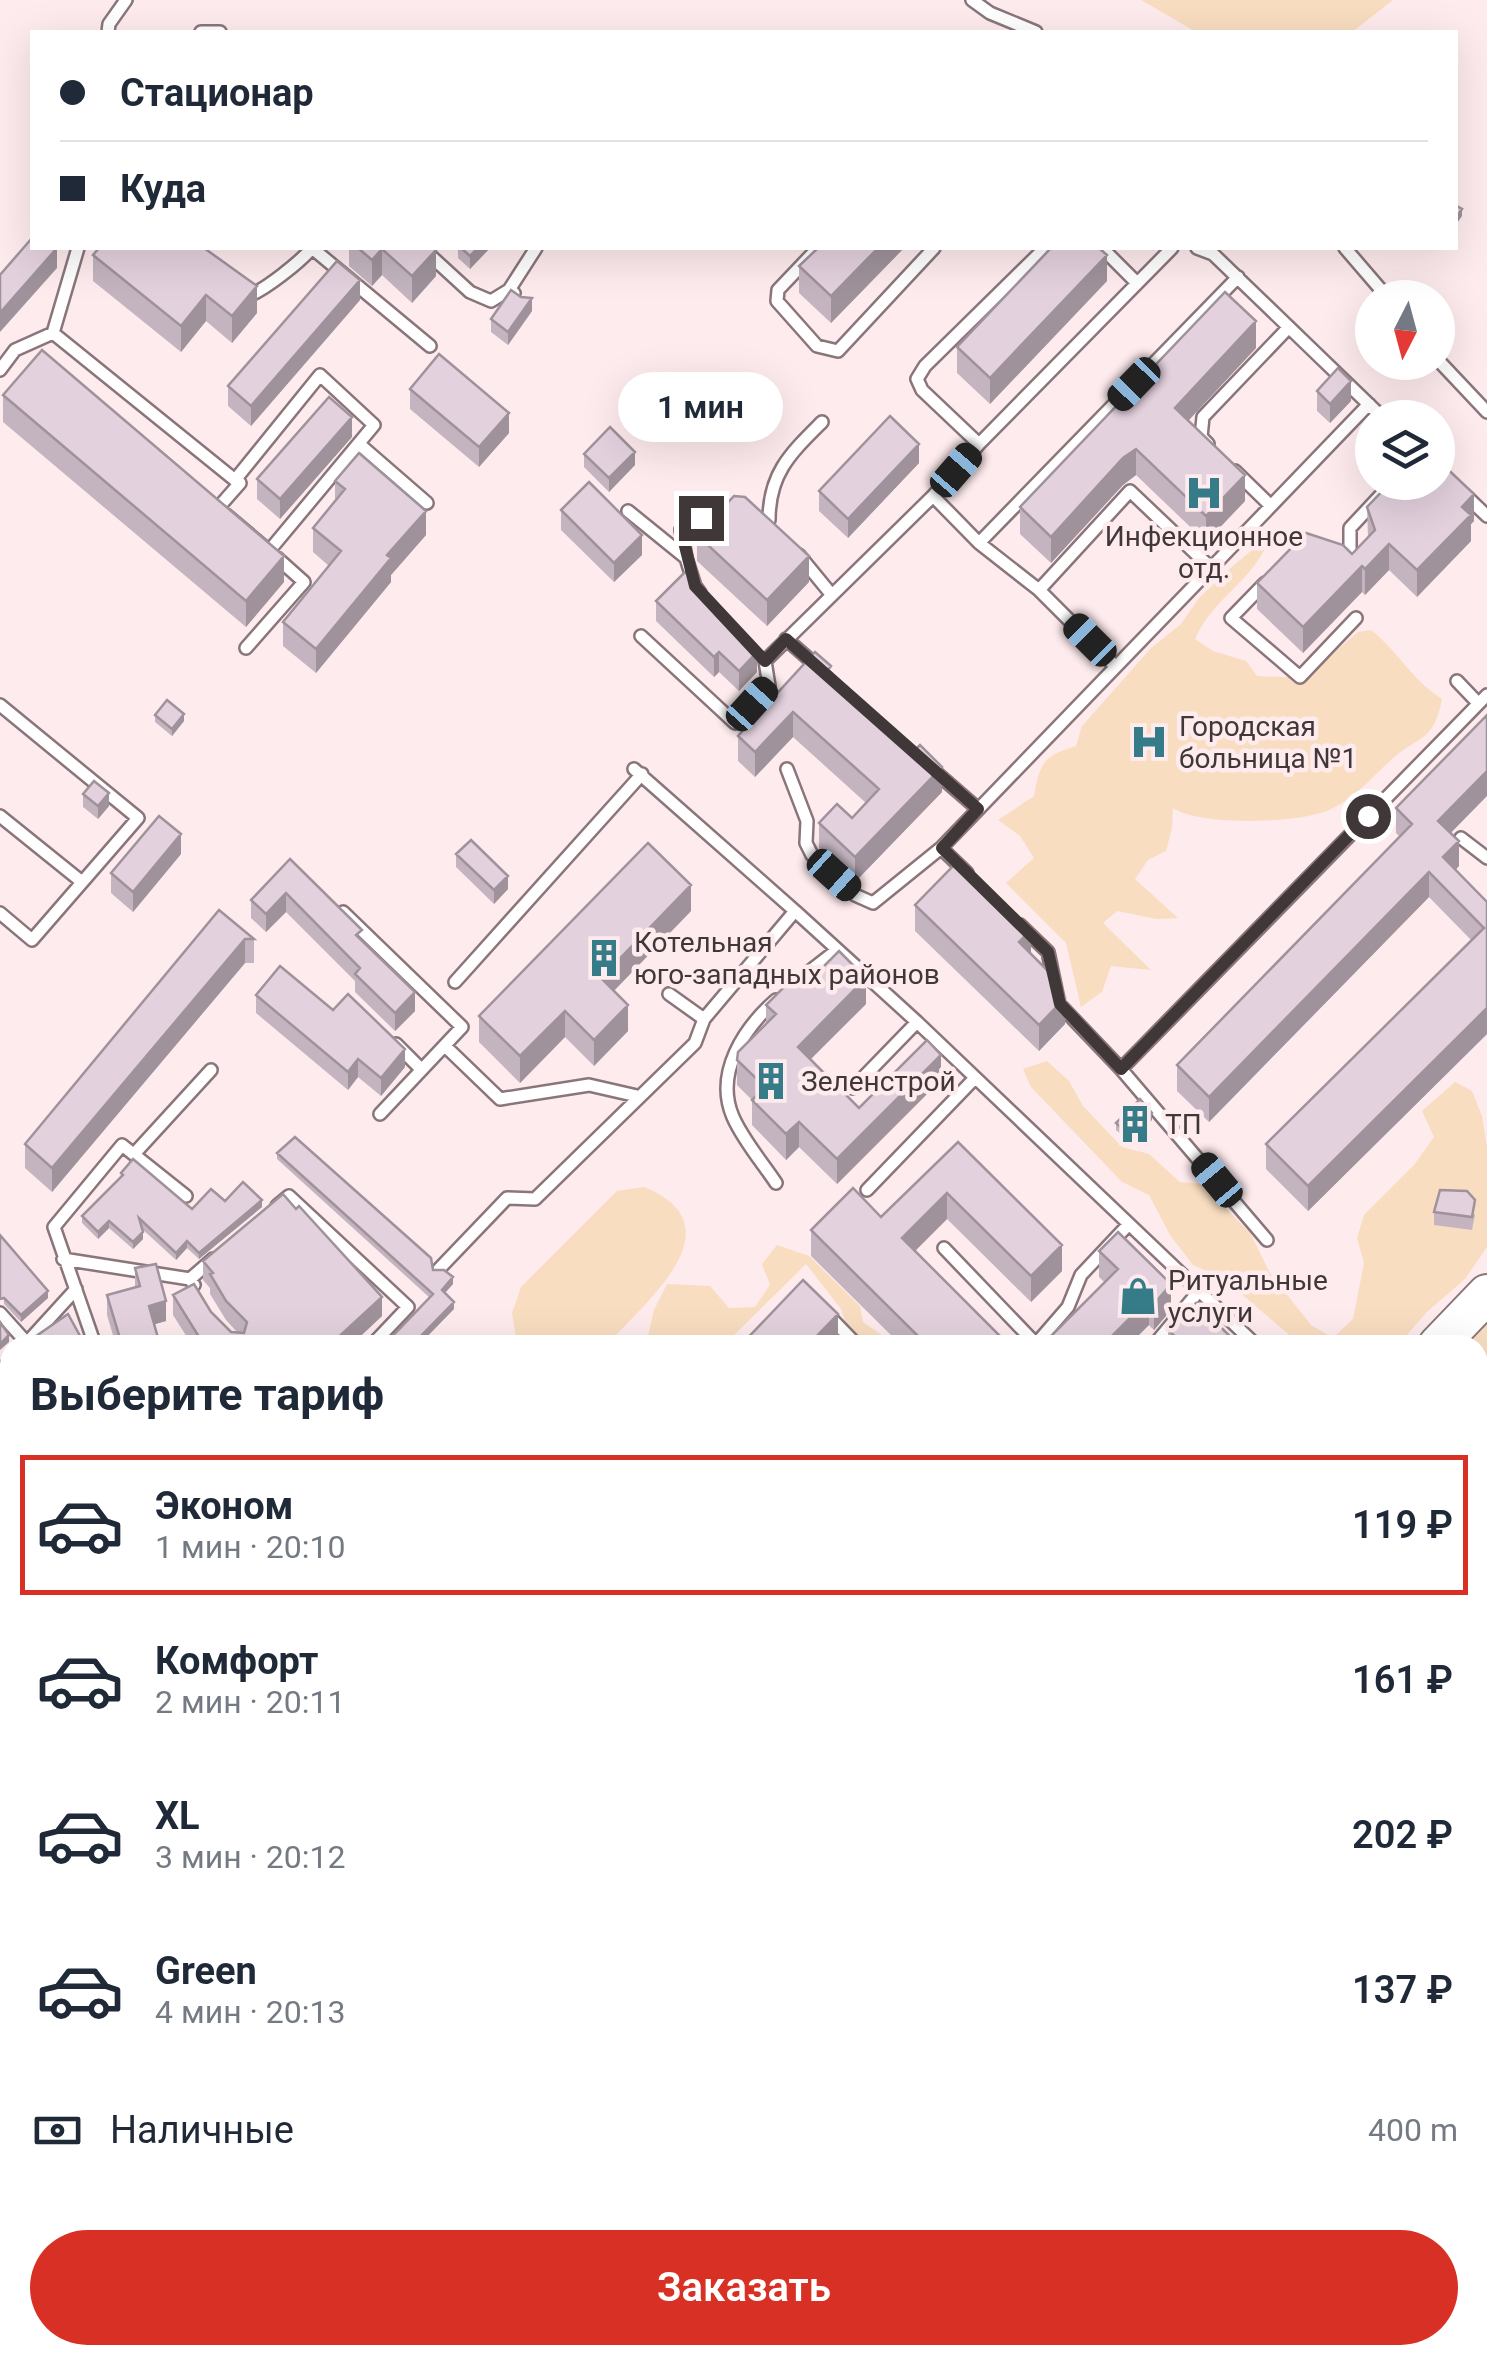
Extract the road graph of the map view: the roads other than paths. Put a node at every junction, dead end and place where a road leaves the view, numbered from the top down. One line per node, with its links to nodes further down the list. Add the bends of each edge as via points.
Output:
1 (126, 0): 3 (lane)
2 (972, 0): 4 (lane)
3 (108, 30)
4 (1031, 30)
5 (77, 250): 24 (lane)
6 (310, 250): 20 (lane, via 264,290 248,296)
7 (314, 250): 25 (lane)
8 (424, 250): 21 (lane, via 470,292 491,301)
9 (535, 250): 21 (lane)
10 (816, 250): 11 (lane, via 778,290 777,300 817,346 838,352)
11 (932, 250)
12 (1043, 250): 33 (lane, via 917,379)
13 (1104, 250): 19 (lane)
14 (1170, 250): 19 (lane)
15 (1203, 250): 17 (lane)
16 (1347, 250): 18 (lane)
17 (1238, 278): 23 (lane); 48 (lane)
18 (1373, 280)
19 (1137, 283): 33 (lane)
20 (239, 286)
21 (510, 290): 22 (lane)
22 (523, 301)
23 (1289, 327): 28 (lane); 34 (lane, via 1203,417 1200,437)
24 (54, 334): 26 (lane, via 15,350); 36 (lane)
25 (430, 346)
26 (0, 370)
27 (1455, 378): 29 (lane)
28 (1365, 400)
29 (1487, 412)
30 (1355, 419): 41 (lane)
31 (822, 422): 46 (lane, via 788,456 769,495)
32 (359, 444): 36 (lane, via 374,425 320,375); 40 (lane); 50 (lane)
33 (978, 444): 38 (lane)
34 (1214, 451)
35 (1229, 465): 41 (lane)
36 (235, 480): 50 (lane, via 240,483 218,508)
37 (1455, 486): 45 (lane)
38 (933, 496): 48 (lane); 56 (lane)
39 (1376, 500): 51 (lane, via 1350,528 1350,552 1342,562)
40 (427, 504)
41 (1271, 506): 53 (lane)
42 (738, 509): 52 (lane, via 681,530)
43 (628, 510): 52 (lane)
44 (754, 514): 46 (lane)
45 (1487, 516)
46 (769, 520): 47 (lane)
47 (782, 534)
48 (979, 544): 55 (lane)
49 (794, 549): 56 (lane)
50 (269, 551): 61 (lane, via 304,582)
51 (1328, 557)
52 (686, 558): 57 (lane)
53 (1211, 568): 55 (lane, via 1130,492); 64 (lane)
54 (1272, 576): 58 (lane, via 1231,618 1300,677)
55 (1038, 590): 64 (lane)
56 (831, 594): 60 (lane)
57 (706, 599)
58 (1356, 618)
59 (640, 636): 63 (lane, via 735,723 769,686)
60 (786, 639): 63 (lane); 65 (lane)
61 (246, 648)
62 (753, 649): 63 (lane)
63 (765, 661)
64 (1116, 666): 71 (lane)
65 (830, 678)
66 (1458, 681): 67 (lane)
67 (1483, 699): 92 (lane)
68 (0, 704): 78 (lane, via 138,818)
69 (919, 757): 71 (lane)
70 (787, 769): 75 (lane, via 806,821)
71 (978, 809): 76 (lane)
72 (0, 816): 78 (lane)
73 (818, 828): 75 (lane)
74 (1461, 838): 77 (lane)
75 (806, 843): 76 (lane, via 841,882 873,904)
76 (942, 848): 79 (lane)
77 (1487, 858)
78 (82, 882): 82 (lane, via 32,940)
79 (981, 887)
80 (339, 907): 90 (lane, via 462,1027)
81 (795, 911): 84 (lane); 85 (lane, via 638,772); 87 (lane)
82 (0, 913)
83 (1008, 913): 92 (lane, via 1048,952 1060,1004)
84 (837, 950): 88 (lane); 99 (lane, via 759,1015 728,1064 732,1116)
85 (455, 982)
86 (669, 994): 87 (lane)
87 (704, 1018): 96 (lane, via 695,1043)
88 (917, 1022): 94 (lane); 95 (lane)
89 (384, 1033): 91 (lane)
90 (445, 1046): 91 (lane); 96 (lane, via 500,1099 590,1084)
91 (422, 1068): 97 (lane)
92 (1121, 1069): 104 (lane)
93 (211, 1070): 98 (lane)
94 (974, 1080): 100 (lane); 103 (lane)
95 (853, 1088)
96 (637, 1096): 108 (lane, via 535,1199 507,1198)
97 (380, 1114)
98 (134, 1153): 101 (lane); 107 (lane, via 122,1145 54,1227)
99 (776, 1183)
100 (866, 1190)
101 (186, 1196)
102 (261, 1220): 119 (lane, via 290,1196 408,1307)
103 (1129, 1224): 111 (lane); 122 (lane, via 1081,1274 1068,1307)
104 (1266, 1240)
105 (944, 1248): 121 (lane)
106 (218, 1255): 109 (lane)
107 (63, 1259): 109 (lane); 110 (lane)
108 (439, 1269)
109 (190, 1279): 113 (lane)
110 (76, 1290): 117 (lane); 118 (lane)
111 (1199, 1291): 123 (lane); 124 (lane)
112 (1487, 1294): 125 (main road)
113 (200, 1295)
114 (816, 1303): 120 (lane)
115 (0, 1313): 116 (lane)
116 (18, 1335)
117 (34, 1335)
118 (91, 1335)
119 (381, 1335)
120 (847, 1335)
121 (1027, 1335)
122 (1044, 1335)
123 (1162, 1335)
124 (1245, 1335)
125 (1448, 1335)

